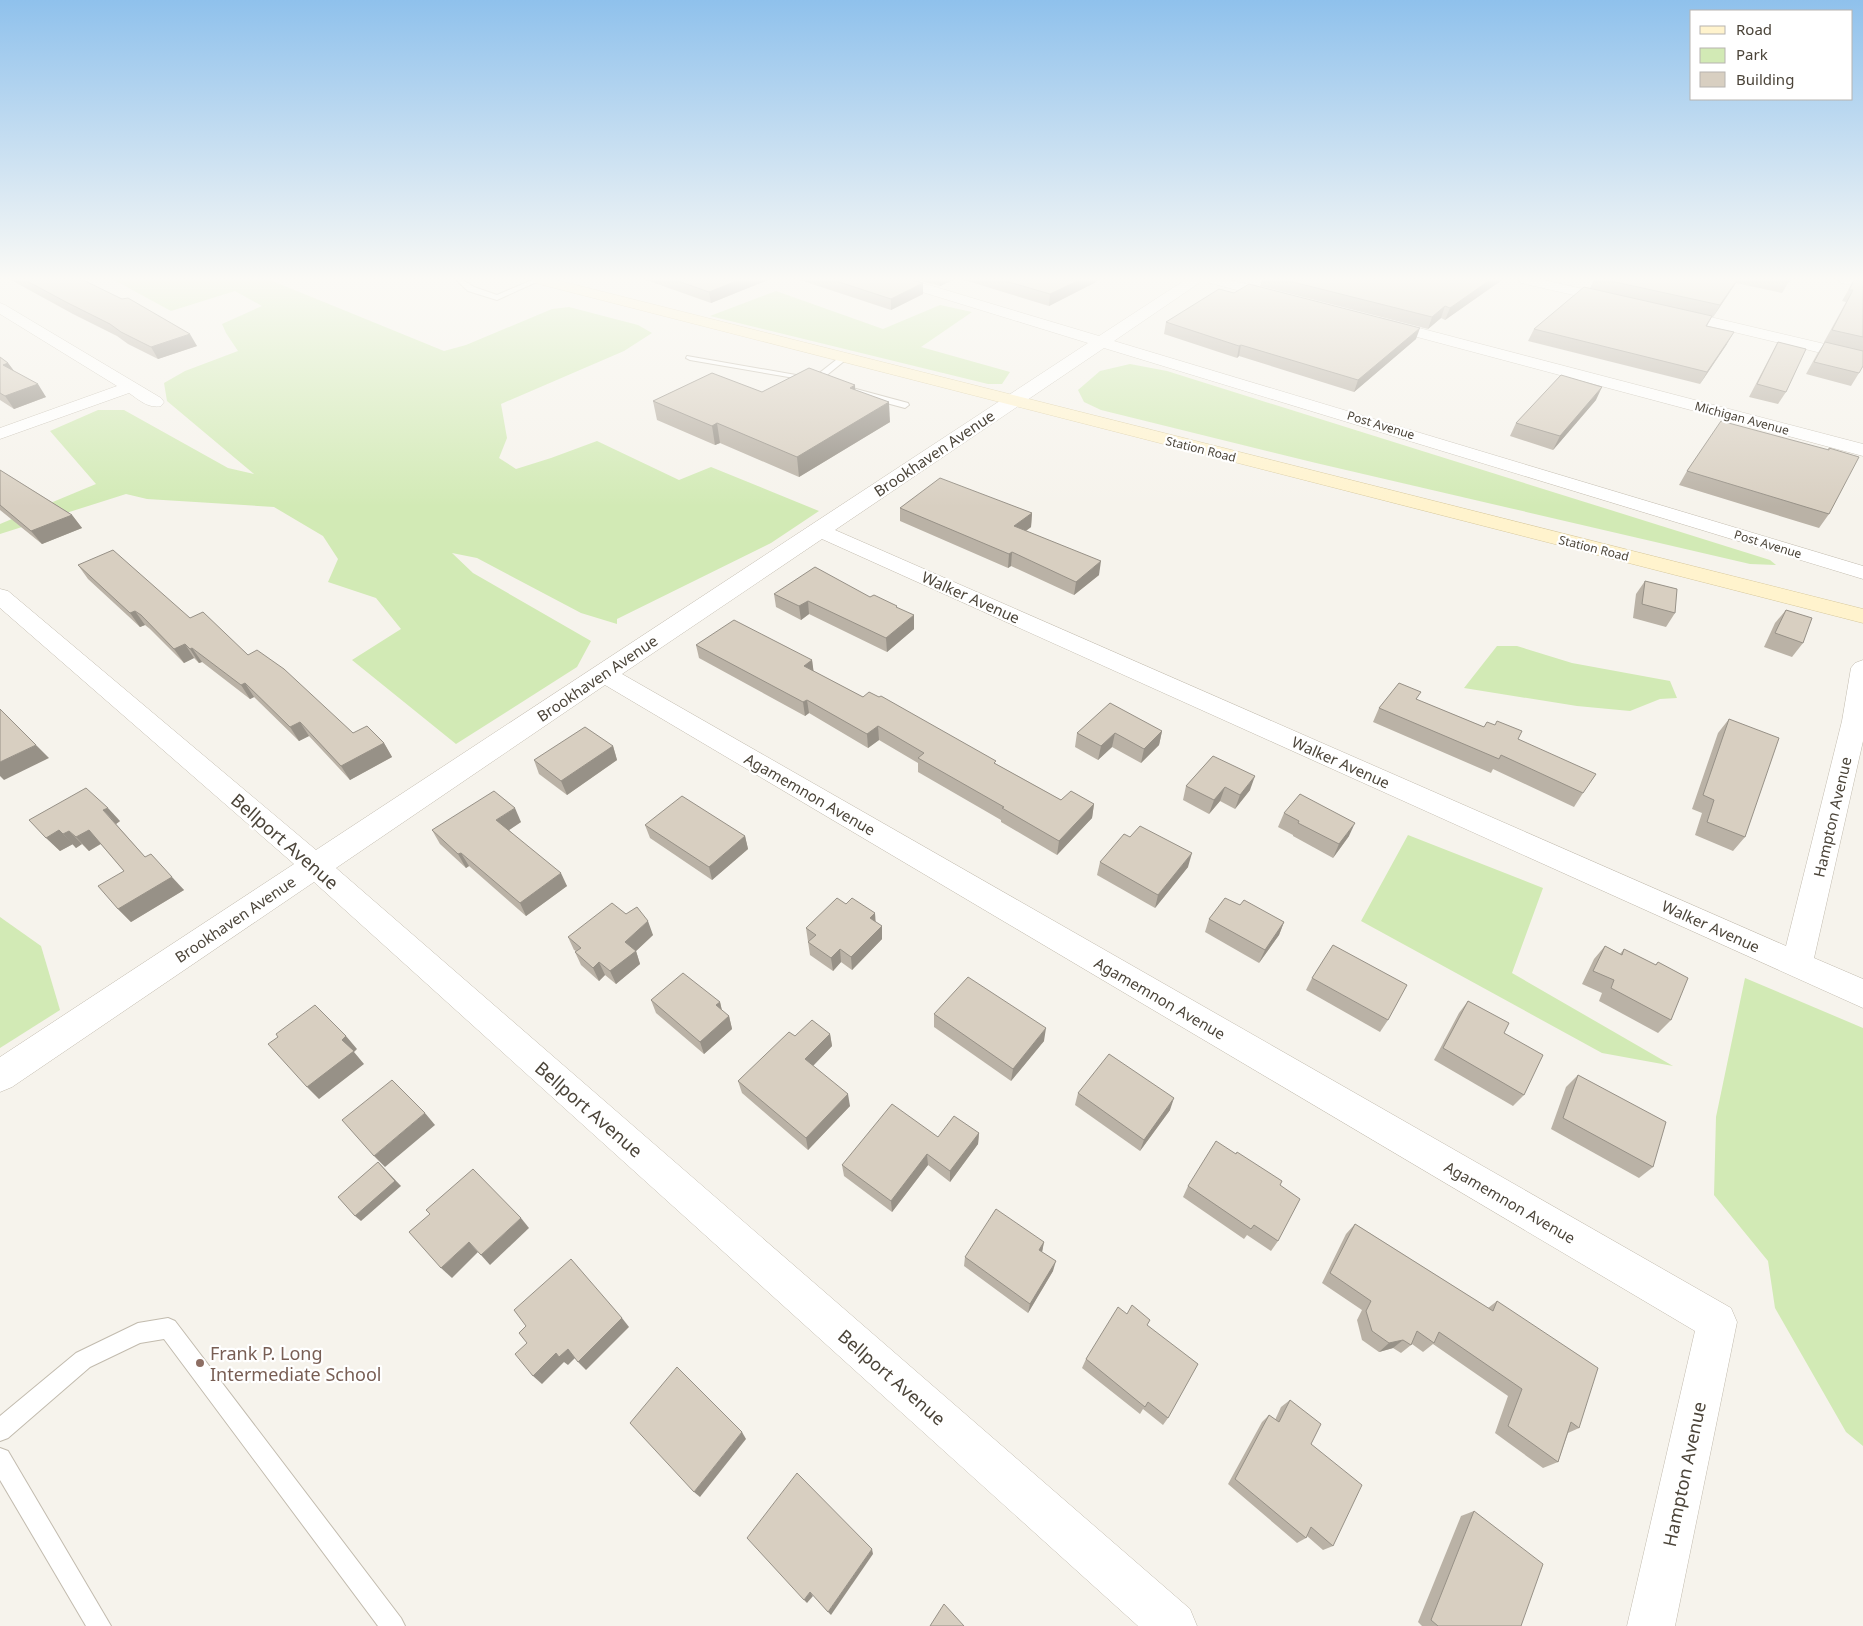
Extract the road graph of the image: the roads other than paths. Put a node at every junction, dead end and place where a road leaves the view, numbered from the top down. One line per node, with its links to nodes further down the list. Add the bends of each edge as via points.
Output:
1 (79, 356): 9 (street)
2 (836, 356): 7 (main road, Station Road)
3 (1080, 356): 10 (street, Brookhaven Avenue)
4 (1152, 356): 16 (street, Post Avenue)
5 (1504, 356): 14 (street, Michigan Avenue)
6 (690, 358): 8 (lane)
7 (844, 358): 8 (lane); 10 (main road, Station Road)
8 (816, 380): 12 (lane)
9 (130, 387): 11 (street); 13 (street)
10 (1012, 401): 15 (street, Brookhaven Avenue); 18 (main road, Station Road)
11 (155, 402)
12 (905, 405)
13 (0, 434)
14 (1863, 450)
15 (819, 530): 20 (street, Brookhaven Avenue); 23 (street, Walker Avenue)
16 (1863, 572)
17 (0, 596): 22 (street, Bellport Avenue)
18 (1863, 616)
19 (1863, 668): 21 (street, Hampton Avenue)
20 (604, 674): 22 (street, Brookhaven Avenue); 26 (street, Agamemnon Avenue)
21 (1859, 722): 23 (street, Hampton Avenue)
22 (314, 866): 25 (street, Brookhaven Avenue); 31 (street, Bellport Avenue)
23 (1797, 964): 24 (street, Walker Avenue)
24 (1863, 994)
25 (0, 1076)
26 (1717, 1322): 32 (street, Hampton Avenue)
27 (0, 1430): 30 (lane, via 83,1360 138,1333 168,1328)
28 (0, 1459): 29 (lane)
29 (99, 1626)
30 (392, 1626)
31 (1173, 1626)
32 (1651, 1626)

